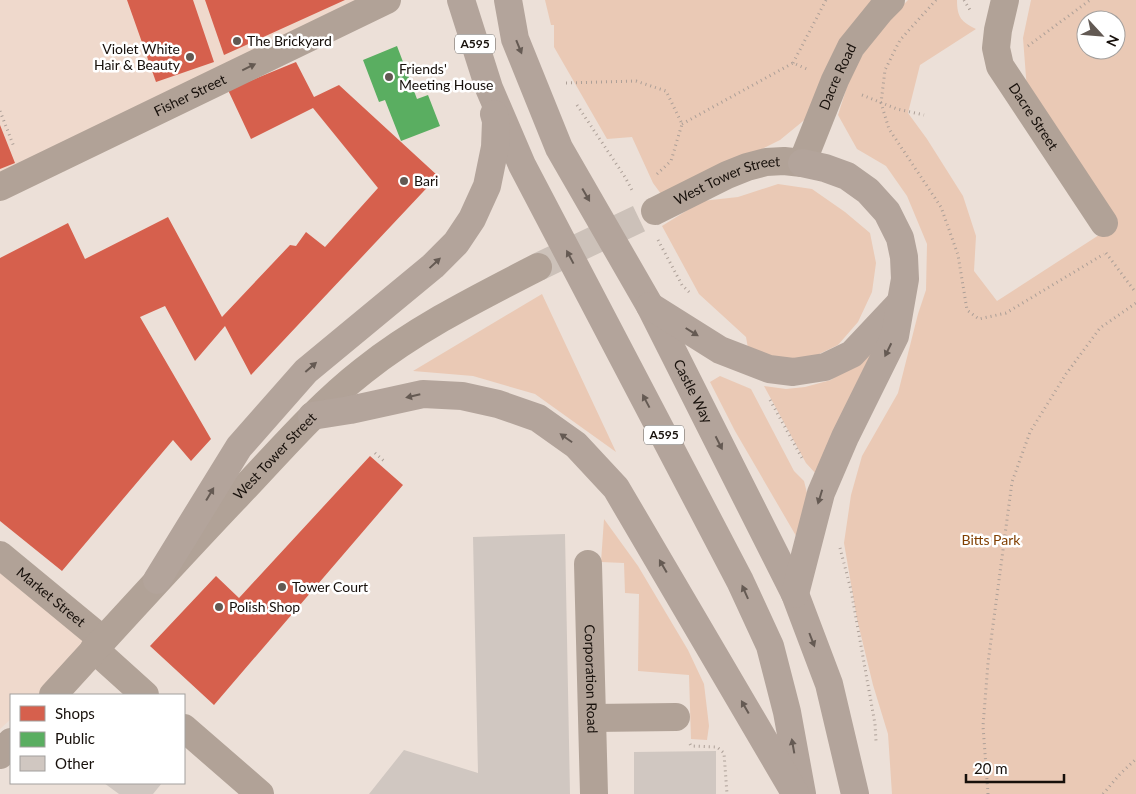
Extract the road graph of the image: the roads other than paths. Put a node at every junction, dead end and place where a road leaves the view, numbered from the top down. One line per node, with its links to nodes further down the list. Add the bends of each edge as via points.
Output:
1 (461, 0): 6 (main road, A595)
2 (508, 0): 13 (main road, Castle Way / A595, one-way to 13, via 515,39 559,148)
3 (891, 0): 7 (street, Dacre Road, via 851,46)
4 (1006, 0): 10 (street, Dacre Street, via 996,48 1000,66)
5 (384, 2): 8 (street, Fisher Street, one-way to 5)
6 (489, 88): 17 (main road, one-way to 6, via 239,447 306,371 433,266 456,243 472,219 487,186 495,147 496,121); 30 (main road, A595, one-way to 6, via 787,712 770,646 740,581 522,165)
7 (802, 163): 9 (street, West Tower Street, via 766,162 747,167 727,176); 12 (main road, via 847,176 868,191 887,212 900,238 904,257 905,279)
8 (0, 187)
9 (655, 223)
10 (1104, 223)
11 (538, 267): 14 (street, West Tower Street, via 409,338 363,371)
12 (900, 303): 13 (main road, one-way to 12, via 720,350 769,369 793,372 824,367 852,354); 18 (main road, one-way to 18, via 895,336 821,493)
13 (650, 306): 18 (main road, Castle Way / A595, one-way to 18)
14 (312, 416): 17 (street, West Tower Street); 29 (main road, one-way to 14, via 616,488 576,445 538,418 462,396 423,394)
15 (0, 555): 19 (street, Market Street)
16 (588, 564): 23 (street, Corporation Road)
17 (157, 580): 19 (street, West Tower Street)
18 (795, 594): 31 (main road, Castle Way / A595, one-way to 31, via 829,684)
19 (98, 645): 20 (street, West Tower Street); 21 (street, Market Street)
20 (54, 694)
21 (144, 694)
22 (676, 717): 23 (street)
23 (593, 718): 28 (street, Corporation Road)
24 (185, 729): 27 (street, via 221,760)
25 (10, 743): 26 (street)
26 (0, 755)
27 (246, 789)
28 (594, 794)
29 (796, 794)
30 (802, 794)
31 (855, 794)

